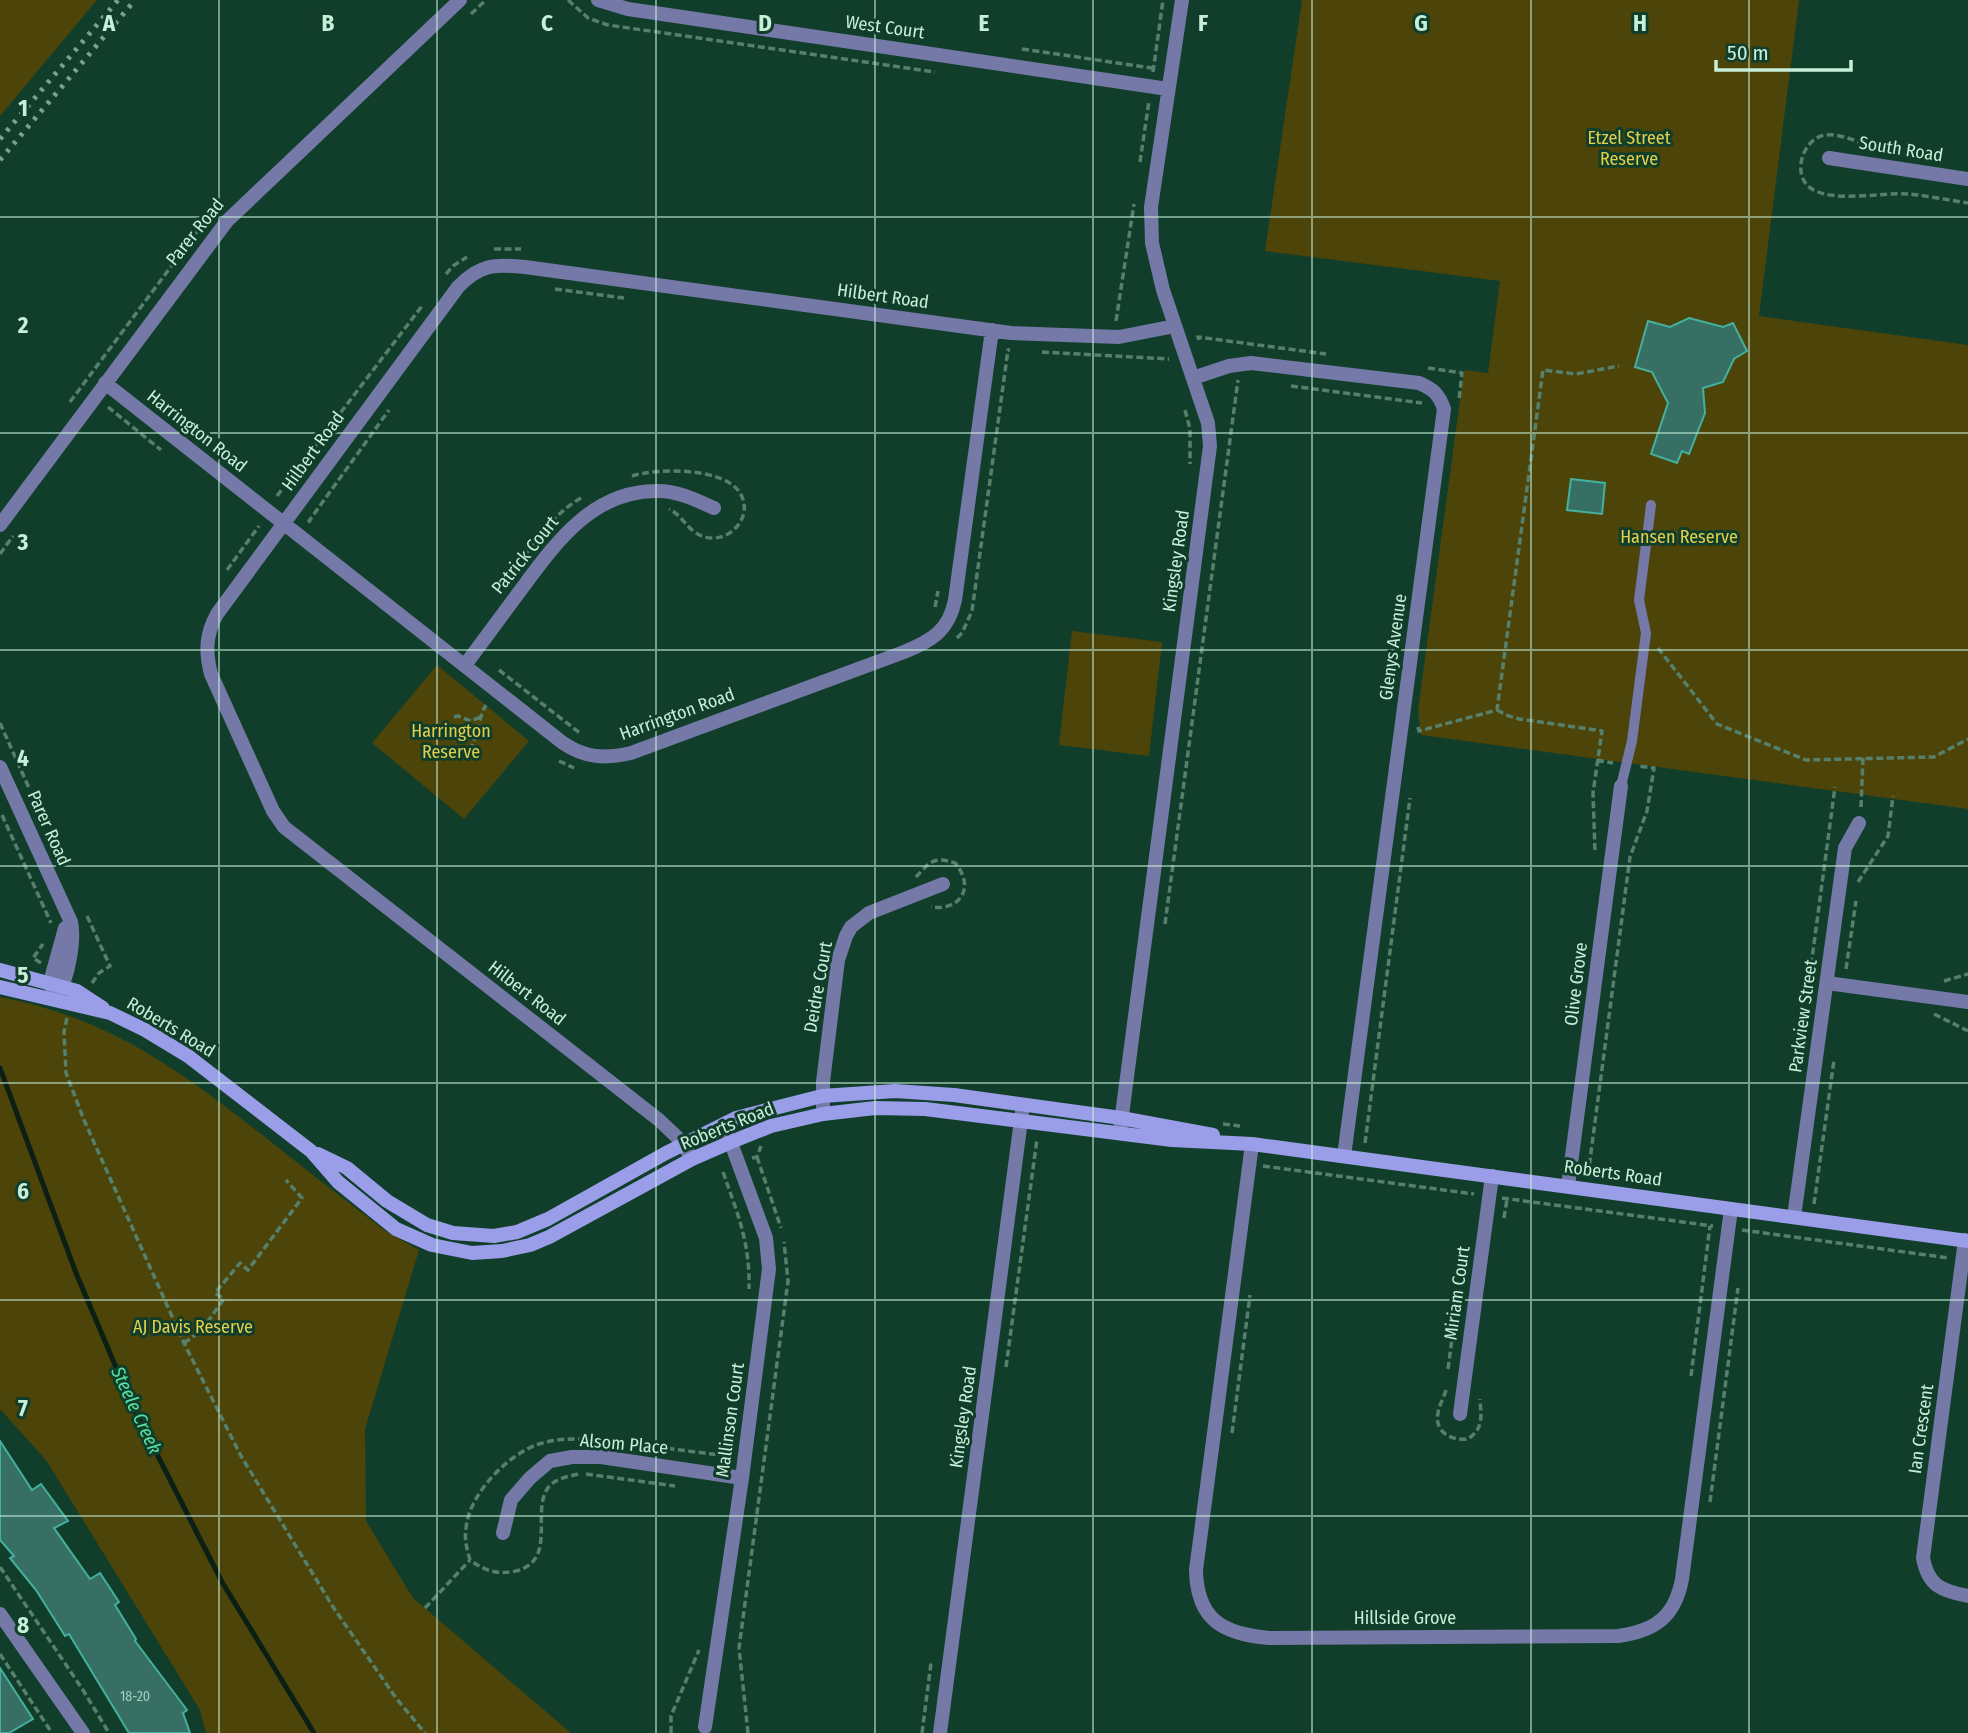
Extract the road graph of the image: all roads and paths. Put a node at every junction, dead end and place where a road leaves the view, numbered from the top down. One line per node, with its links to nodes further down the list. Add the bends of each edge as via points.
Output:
1 (460, 0): 31 (street, Parer Road, via 227,221)
2 (486, 0): 6 (path)
3 (598, 0): 7 (street, West Court, via 628,9)
4 (1164, 0): 7 (path)
5 (1182, 0): 8 (street, Kingsley Road)
6 (463, 22)
7 (1150, 87): 8 (street, West Court); 10 (path)
8 (1168, 89): 22 (street, Kingsley Road, via 1151,225 1157,271)
9 (1829, 158): 11 (street, South Road)
10 (1139, 168)
11 (1968, 179)
12 (1135, 194): 20 (path)
13 (1908, 194): 14 (path)
14 (1968, 203)
15 (524, 249): 16 (path)
16 (485, 250)
17 (472, 255): 18 (path, via 453,266)
18 (441, 281)
19 (424, 303): 40 (path)
20 (1115, 321)
21 (1194, 325): 24 (path)
22 (1175, 326): 23 (street, Hilbert Road, via 1119,337); 27 (street, Kingsley Road)
23 (992, 330): 44 (street, Hilbert Road, via 494,265 458,287); 51 (street, Harrington Road, via 953,609 943,630 928,642 631,753 609,757 574,750)
24 (1198, 337)
25 (1020, 351): 50 (path, via 1008,350 972,611)
26 (1033, 351): 27 (path, via 1169,359)
27 (1185, 355): 29 (street, Kingsley Road)
28 (1239, 371): 29 (street, Glenys Avenue); 30 (path); 74 (path); 97 (street, Glenys Avenue, via 1262,363 1419,383 1440,397 1444,409)
29 (1193, 377): 89 (street, Kingsley Road, via 1208,423 1210,446)
30 (1251, 380)
31 (105, 383): 33 (street, Harrington Road); 45 (street, Parer Road)
32 (1289, 386): 34 (path)
33 (118, 394): 36 (path, via 107,408); 44 (street, Harrington Road)
34 (1428, 405)
35 (1184, 406): 37 (path, via 1191,429)
36 (162, 450)
37 (1190, 471)
38 (628, 477): 42 (path, via 691,472 722,479 742,495 741,523 721,538 700,535)
39 (593, 491): 47 (path, via 570,503)
40 (277, 496)
41 (1651, 505): 49 (lane, via 1639,600)
42 (668, 508)
43 (714, 508): 51 (street, Patrick Court, via 681,494 658,491 606,502 557,541)
44 (283, 523): 46 (street, Hilbert Road); 51 (street, Harrington Road)
45 (0, 524)
46 (273, 537): 48 (path, via 259,526); 99 (street, Hilbert Road, via 217,614 206,653 211,674 279,821 659,1120)
47 (522, 558)
48 (228, 570)
49 (1646, 633): 58 (path, via 1717,724 1806,760); 61 (lane)
50 (953, 641)
51 (465, 664)
52 (486, 705): 55 (path)
53 (1497, 710): 60 (path, via 1519,719 1602,731)
54 (454, 717): 55 (path, via 471,721)
55 (480, 717): 57 (path, via 476,740 465,753)
56 (1968, 739): 58 (path, via 1934,757)
57 (431, 756)
58 (1863, 757): 68 (path)
59 (556, 759): 63 (path)
60 (1597, 760): 61 (path); 69 (path, via 1592,806)
61 (1626, 764): 65 (lane); 111 (path, via 1654,768 1647,811 1630,858)
62 (0, 767): 78 (street, Parer Road, via 71,922 72,936)
63 (576, 769)
64 (1412, 786): 97 (path, via 1365,1143)
65 (1621, 786): 109 (street, Olive Grove)
66 (1835, 787): 82 (path)
67 (0, 810): 73 (path)
68 (1859, 823): 77 (street, Parkview Street, via 1845,848)
69 (1595, 858)
70 (912, 881): 72 (path, via 923,867 937,860 955,863 965,877 957,903 941,908)
71 (943, 884): 86 (street, Deidre Court, via 869,913 846,936 838,960)
72 (923, 906)
73 (54, 929)
74 (1164, 934)
75 (47, 939): 78 (path, via 33,958)
76 (0, 970): 78 (street, Roberts Road)
77 (1827, 983): 80 (street); 115 (street, Parkview Street)
78 (55, 984): 79 (street, Roberts Road); 81 (street, Roberts Road); 83 (street, Roberts Road, via 77,991)
79 (0, 987)
80 (1968, 1002)
81 (72, 1004): 83 (street, Roberts Road); 123 (path, via 64,1032 66,1073)
82 (1805, 1007)
83 (110, 1013): 101 (street, Roberts Road, via 188,1056)
84 (1922, 1013): 85 (path, via 1935,1014)
85 (1968, 1031)
86 (822, 1096): 87 (street, Roberts Road, via 895,1091); 88 (street, Deidre Court); 91 (street, Roberts Road)
87 (1023, 1105): 89 (street, Roberts Road); 92 (street, Kingsley Road)
88 (823, 1114): 92 (street, Roberts Road, via 897,1108 965,1113); 98 (street, Roberts Road, via 771,1126)
89 (1121, 1118): 94 (street, Kingsley Road); 100 (street, Roberts Road)
90 (1221, 1123): 93 (path)
91 (724, 1124): 98 (street, Mallinson Court); 99 (street, Roberts Road)
92 (1021, 1125): 94 (street, Roberts Road); 96 (path); 149 (street, Kingsley Road)
93 (1248, 1127)
94 (1119, 1134): 100 (street, Roberts Road)
95 (764, 1136): 105 (path, via 757,1157)
96 (1040, 1136)
97 (1346, 1140): 102 (street, Glenys Avenue)
98 (731, 1142): 103 (street, Roberts Road); 105 (street, Mallinson Court)
99 (683, 1144): 101 (street, Roberts Road, via 548,1219 494,1236 453,1233 427,1225 346,1168); 103 (street, Hilbert Road)
100 (1252, 1144): 102 (street, Roberts Road); 104 (street, Hillside Grove)
101 (311, 1151): 103 (street, Roberts Road, via 338,1182 396,1229 432,1245 488,1253 549,1237)
102 (1344, 1156): 107 (street, Roberts Road)
103 (692, 1159)
104 (1250, 1163): 106 (path); 117 (street, Hillside Grove, via 1196,1570 1197,1591 1207,1612 1222,1627 1243,1636 1618,1636 1642,1632 1662,1621 1677,1600 1682,1579)
105 (740, 1166): 122 (path, via 722,1171 745,1235); 132 (street, Mallinson Court, via 766,1238 769,1269)
106 (1267, 1166): 108 (path); 112 (path)
107 (1492, 1176): 109 (street, Roberts Road); 112 (street, Miriam Court)
108 (1265, 1179)
109 (1569, 1179): 111 (street, Roberts Road); 111 (path)
110 (286, 1180): 123 (path, via 302,1198 248,1270 240,1263 223,1283 215,1293 224,1299 201,1331)
111 (1587, 1181): 113 (path); 114 (street, Roberts Road)
112 (1490, 1196): 113 (path); 125 (street, Miriam Court)
113 (1582, 1209): 116 (path)
114 (1731, 1209): 115 (street, Roberts Road); 117 (street, Hillside Grove)
115 (1794, 1217): 118 (street, Roberts Road)
116 (1710, 1226): 117 (path); 124 (path)
117 (1729, 1228): 119 (path)
118 (1967, 1241): 119 (street, Ian Crescent)
119 (1963, 1260): 138 (street, Ian Crescent, via 1923,1558 1926,1575 1940,1589)
120 (1739, 1284): 134 (path)
121 (1251, 1286): 126 (path)
122 (749, 1292)
123 (184, 1343): 147 (path, via 241,1456 305,1561 396,1698)
124 (1691, 1378)
125 (1460, 1415)
126 (1232, 1433)
127 (594, 1439): 136 (path, via 564,1438 537,1445 510,1460 475,1502 466,1525)
128 (729, 1444): 130 (path)
129 (648, 1446): 130 (path)
130 (727, 1456): 131 (path)
131 (725, 1475): 132 (street, Alsom Place); 135 (street, Alsom Place, via 601,1457 550,1461 511,1500)
132 (742, 1478): 143 (street, Mallinson Court)
133 (684, 1487): 136 (path, via 581,1474 563,1477 544,1493 542,1543 524,1569 492,1572)
134 (1708, 1507)
135 (503, 1533)
136 (470, 1560): 139 (path)
137 (0, 1567): 146 (path)
138 (1968, 1596)
139 (425, 1608)
140 (0, 1614): 145 (street)
141 (699, 1649): 148 (path, via 671,1716)
142 (0, 1654): 144 (path)
143 (705, 1727)
144 (52, 1733)
145 (83, 1733)
146 (109, 1733)
147 (425, 1733)
148 (671, 1733)
149 (940, 1733)

